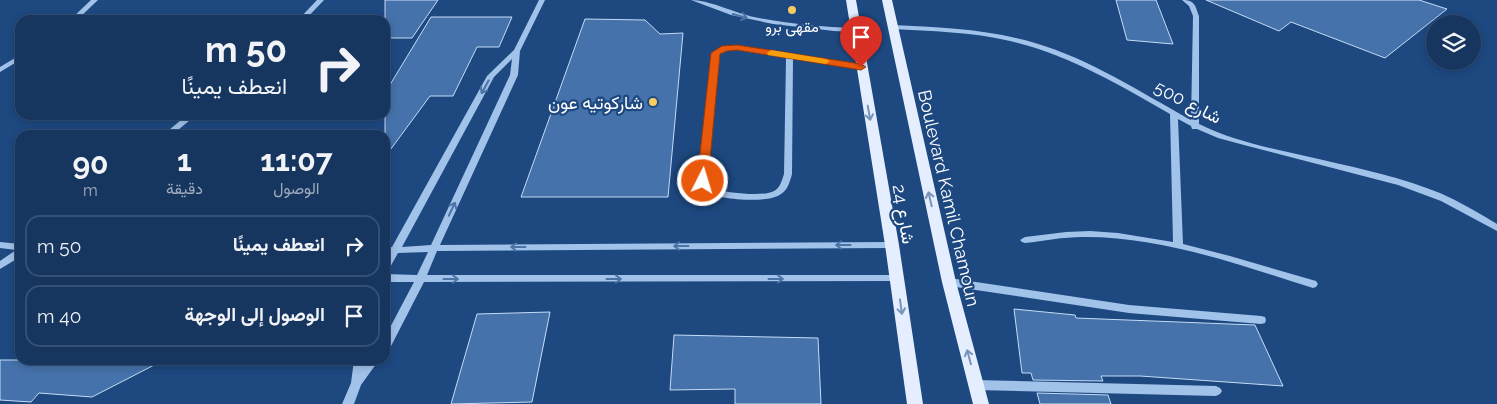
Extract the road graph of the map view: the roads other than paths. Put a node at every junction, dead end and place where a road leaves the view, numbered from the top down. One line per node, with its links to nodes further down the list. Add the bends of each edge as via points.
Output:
1 (95, 0): 8 (street)
2 (321, 0): 9 (street)
3 (542, 0): 12 (street)
4 (694, 0): 11 (street, one-way to 11, via 768,23)
5 (851, 0): 11 (main road)
6 (887, 0): 10 (main road, Boulevard Kamil Chamoun)
7 (1185, 0): 19 (street, via 1192,5 1196,16)
8 (78, 15)
9 (306, 15)
10 (892, 27): 17 (street, شارع 500, via 974,31 1018,39 1079,63); 34 (main road, Boulevard Kamil Chamoun, one-way to 10)
11 (855, 30): 15 (main road, شارع 24)
12 (517, 51): 27 (street, one-way to 12, via 514,75); 28 (street, one-way to 28, via 491,76)
13 (790, 56): 13 (street, via 737,48 725,48 716,53 703,181 707,188 720,194 763,196 776,194 783,187 788,174); 15 (street)
14 (15, 60): 16 (street)
15 (861, 67): 24 (main road, شارع 24, one-way to 24)
16 (0, 70)
17 (1174, 114): 19 (street, شارع 500); 26 (street)
18 (186, 120): 20 (street)
19 (1195, 127): 21 (street, شارع 500, via 1426,191 1457,204)
20 (174, 130)
21 (1497, 228)
22 (1025, 240): 26 (street, via 1089,234)
23 (0, 245): 25 (street)
24 (892, 245): 27 (street, one-way to 27); 33 (main road, شارع 24)
25 (15, 246)
26 (1178, 246): 35 (street)
27 (434, 248): 28 (street); 32 (street)
28 (390, 251)
29 (15, 256): 30 (street)
30 (0, 266)
31 (390, 278): 32 (street)
32 (420, 279): 33 (street, one-way to 33); 37 (street)
33 (897, 279): 44 (main road, شارع 24, one-way to 44)
34 (949, 282): 36 (street, via 1129,310); 41 (main road, Boulevard Kamil Chamoun, one-way to 34)
35 (1313, 284)
36 (1261, 320)
37 (390, 337)
38 (358, 365): 40 (street)
39 (370, 365): 40 (street)
40 (356, 383): 43 (street)
41 (976, 384): 42 (street); 45 (main road, Boulevard Kamil Chamoun)
42 (1216, 391)
43 (348, 404)
44 (915, 404)
45 (980, 404)

